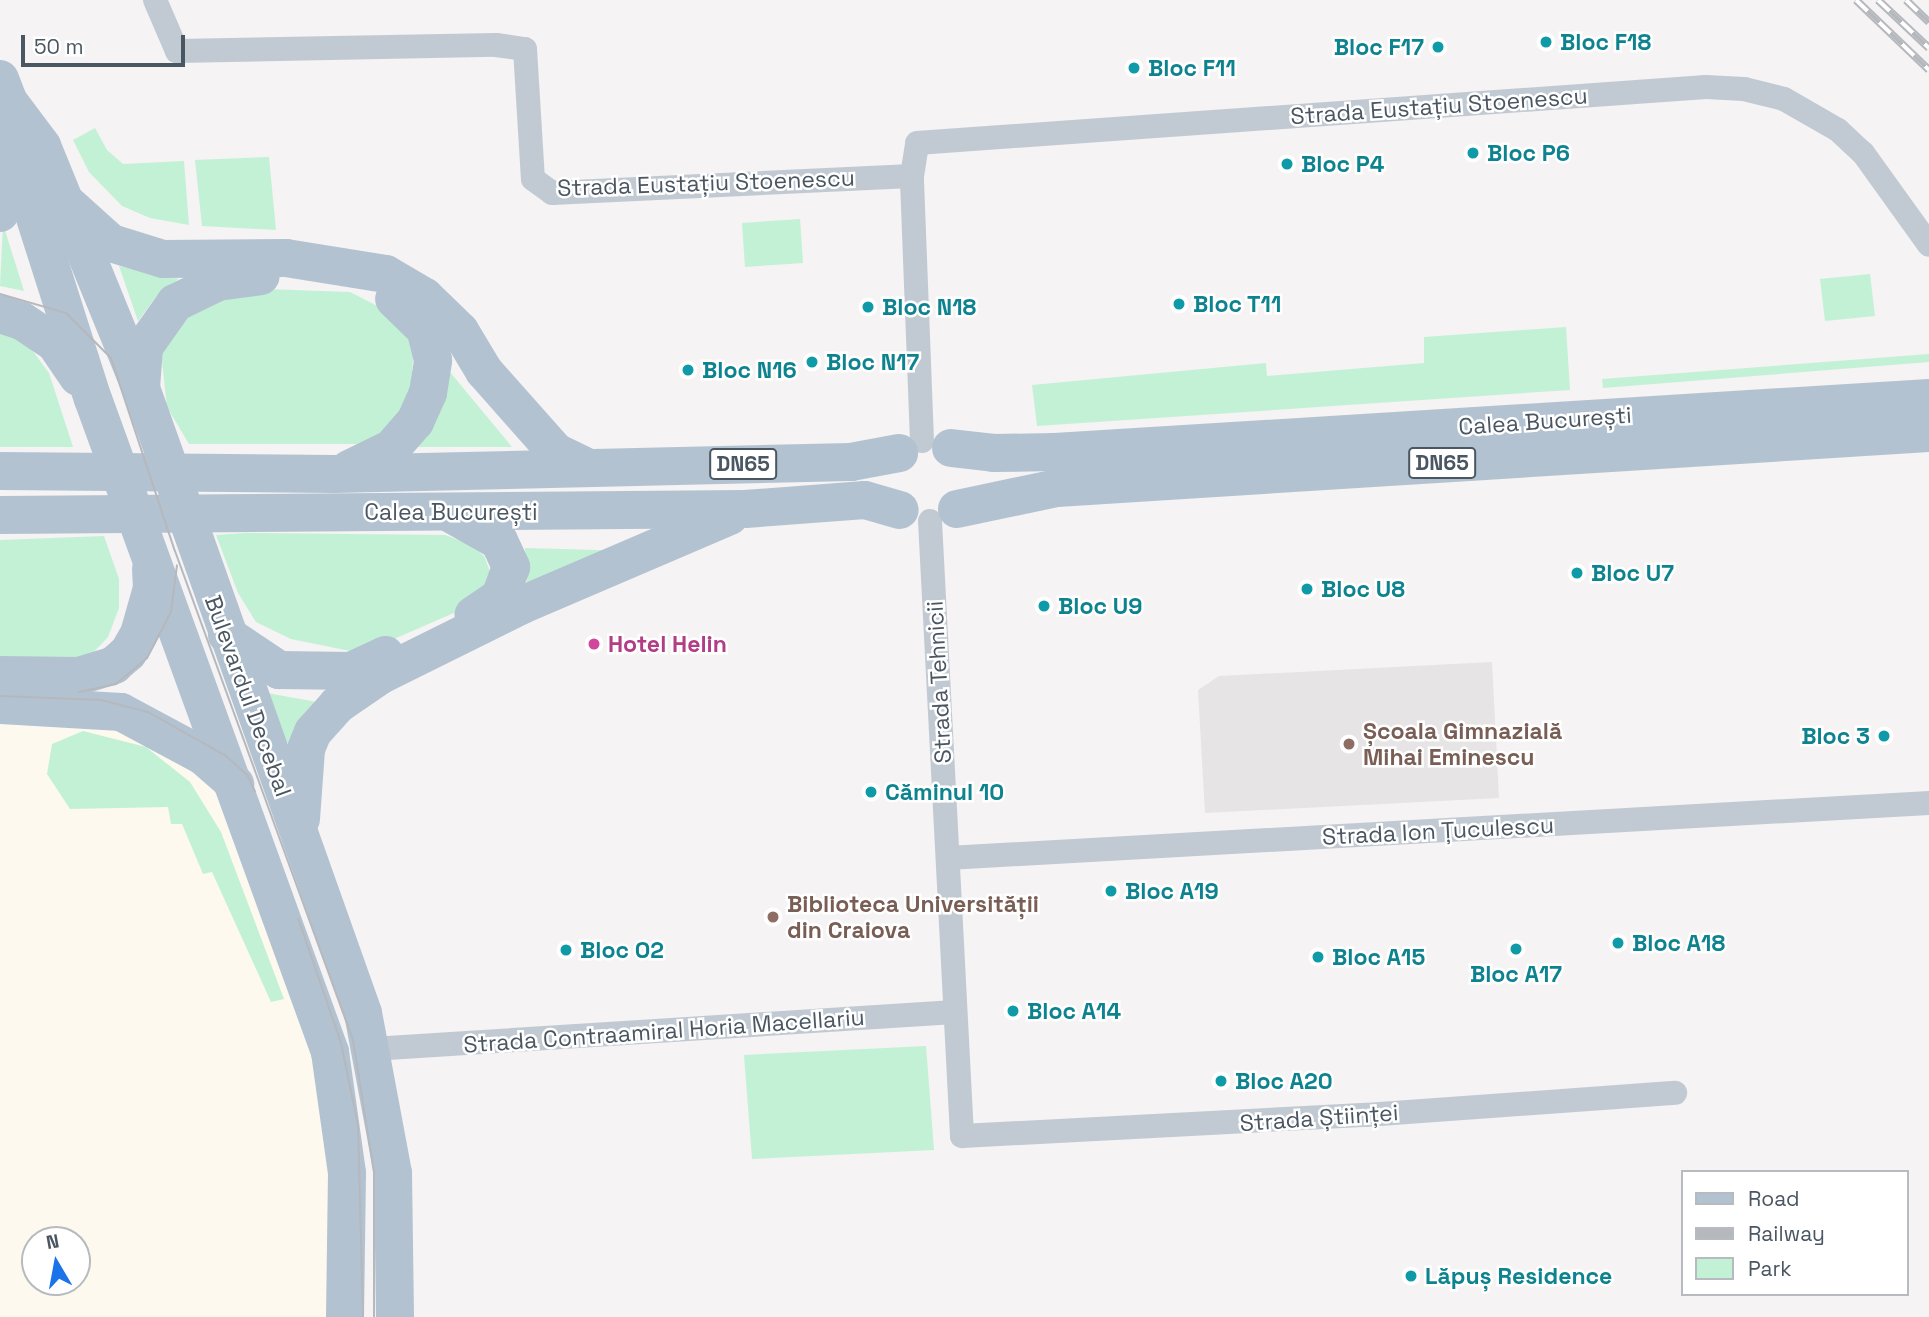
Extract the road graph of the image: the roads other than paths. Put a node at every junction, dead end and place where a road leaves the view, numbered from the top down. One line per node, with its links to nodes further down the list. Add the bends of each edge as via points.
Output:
1 (155, 0): 4 (street, Strada Eustațiu Stoenescu, via 177,51 496,45 525,49 533,179 552,193)
2 (4, 89): 3 (main road, Bulevardul Decebal); 5 (main road, Bulevardul Decebal, via 42,146)
3 (20, 168): 6 (main road); 11 (main road, Bulevardul Decebal)
4 (912, 176): 7 (street, Strada Eustațiu Stoenescu, via 917,143 1706,87 1744,89 1784,99 1838,130 1863,153); 13 (street, Strada Eustațiu Stoenescu)
5 (60, 192): 9 (main road, Bulevardul Decebal); 14 (main road, via 111,243 163,259 286,258 386,274 425,297 460,331 484,372 556,452)
6 (0, 212)
7 (1929, 245)
8 (0, 314): 11 (main road, via 22,321 55,343)
9 (141, 388): 16 (main road, via 144,348 175,303 218,282 297,277 367,285 402,303 425,329 433,360 428,393 415,422 392,448 374,460); 22 (main road, Bulevardul Decebal)
10 (1929, 398): 13 (main road, Calea București / DN65, via 1055,452)
11 (93, 399): 21 (main road, Bulevardul Decebal)
12 (1929, 433): 19 (main road, Calea București / DN65, via 1057,488)
13 (924, 447): 14 (main road, Calea București / DN65, via 851,462); 19 (main road, via 888,477 890,495); 19 (main road, via 967,472 967,491)
14 (587, 467): 16 (main road, Calea București / DN65)
15 (0, 471): 16 (main road, Calea București)
16 (334, 474)
17 (745, 509): 18 (main road, Calea București / DN65); 19 (main road, Calea București / DN65, via 865,500); 27 (main road, via 522,605 381,674 337,705 313,732 306,749)
18 (446, 512): 20 (main road, Calea București / DN65); 22 (main road, via 499,541 511,566 500,597 480,612 341,672 279,670)
19 (929, 513): 28 (street, Strada Tehnicii)
20 (0, 515)
21 (151, 560): 23 (main road, via 148,611 128,653 114,665 79,676); 25 (main road, Bulevardul Decebal)
22 (224, 633): 27 (main road, Bulevardul Decebal)
23 (0, 675)
24 (0, 705): 25 (main road, via 121,712 203,756)
25 (237, 786): 33 (main road, Bulevardul Decebal, via 330,1052 347,1173)
26 (1929, 803): 28 (street, Strada Ion Țuculescu)
27 (300, 838): 30 (main road, Bulevardul Decebal)
28 (948, 858): 29 (street, Strada Tehnicii)
29 (955, 1012): 30 (street, Strada Contraamiral Horia Macellariu); 32 (street, Strada Tehnicii)
30 (372, 1049): 34 (main road, Bulevardul Decebal, via 393,1173)
31 (1675, 1093): 32 (street, Strada Științei, via 1353,1116)
32 (962, 1136)
33 (345, 1317)
34 (395, 1317)

